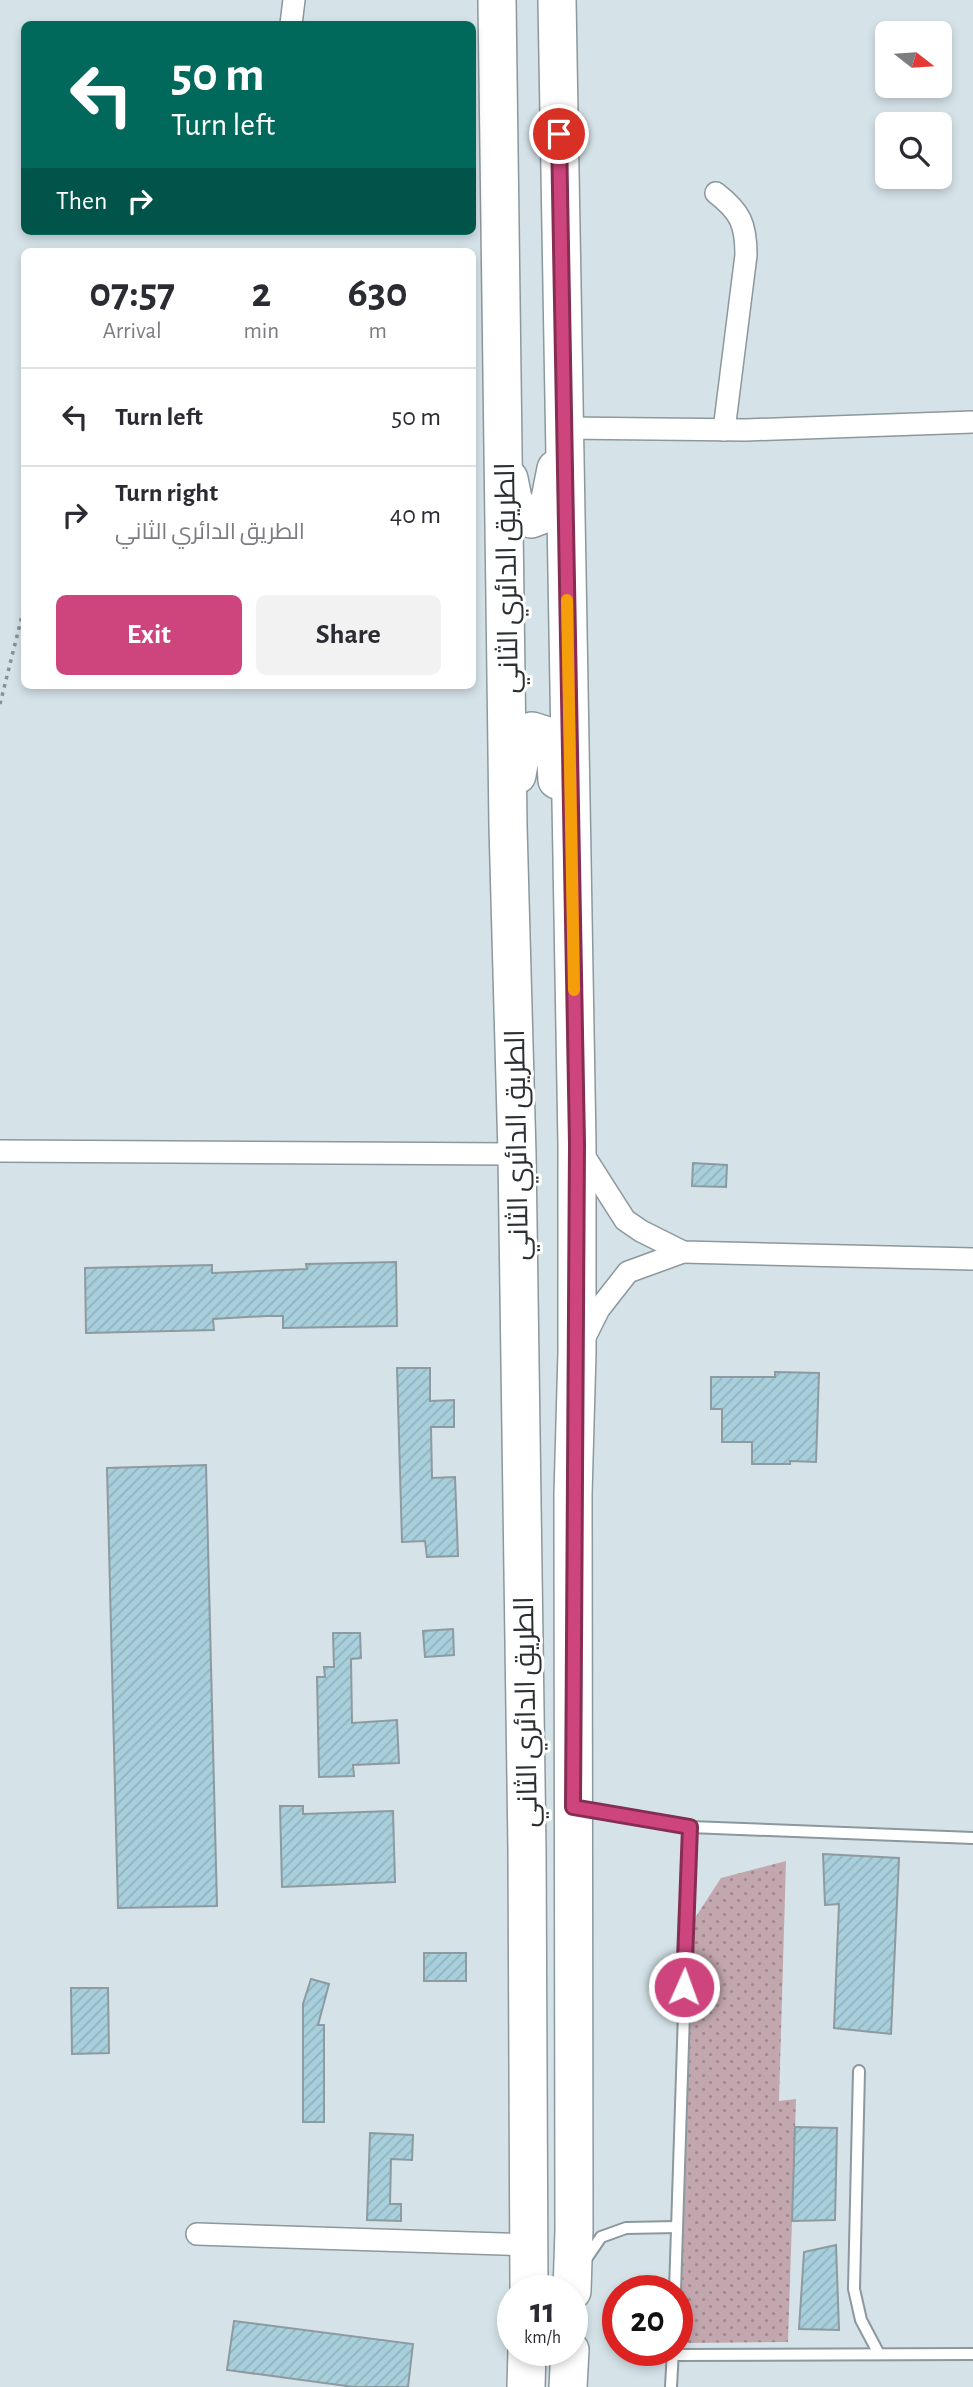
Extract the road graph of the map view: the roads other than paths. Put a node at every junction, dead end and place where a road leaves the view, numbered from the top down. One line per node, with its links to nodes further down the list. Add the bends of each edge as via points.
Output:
1 (293, 0): 4 (street)
2 (497, 0): 9 (highway, الطريق الدائري الثاني)
3 (556, 0): 7 (highway, الطريق الدائري الثاني)
4 (291, 21)
5 (716, 193): 8 (street, via 740,218 746,240)
6 (973, 422): 8 (street)
7 (564, 428): 8 (street); 9 (highway, via 544,514 531,519 521,515 513,499); 11 (highway, الطريق الدائري الثاني)
8 (724, 430)
9 (505, 454): 10 (highway, الطريق الدائري الثاني)
10 (508, 826): 11 (highway, via 522,746 532,731 548,736 557,775 566,1022); 13 (highway, الطريق الدائري الثاني)
11 (577, 1144): 14 (street, via 625,1220); 16 (highway, الطريق الدائري الثاني)
12 (0, 1151): 13 (street)
13 (517, 1154): 23 (highway, الطريق الدائري الثاني)
14 (683, 1252): 15 (street); 16 (street, via 628,1272 599,1309)
15 (973, 1259)
16 (577, 1352): 17 (highway, الطريق الدائري الثاني)
17 (573, 1807): 18 (lane); 25 (highway, الطريق الدائري الثاني)
18 (690, 1827): 19 (lane); 21 (lane)
19 (973, 1838)
20 (859, 2071): 29 (lane, via 855,2289 861,2320)
21 (677, 2227): 26 (lane, via 626,2228 601,2237); 27 (lane)
22 (197, 2234): 23 (street)
23 (530, 2245): 24 (highway, الطريق الدائري الثاني)
24 (529, 2275)
25 (572, 2275)
26 (578, 2275)
27 (676, 2275)
28 (693, 2353): 29 (lane)
29 (880, 2354): 30 (lane)
30 (973, 2354)
31 (527, 2366): 34 (highway)
32 (569, 2366): 35 (highway)
33 (672, 2366): 36 (lane)
34 (526, 2387)
35 (568, 2387)
36 (671, 2387)

